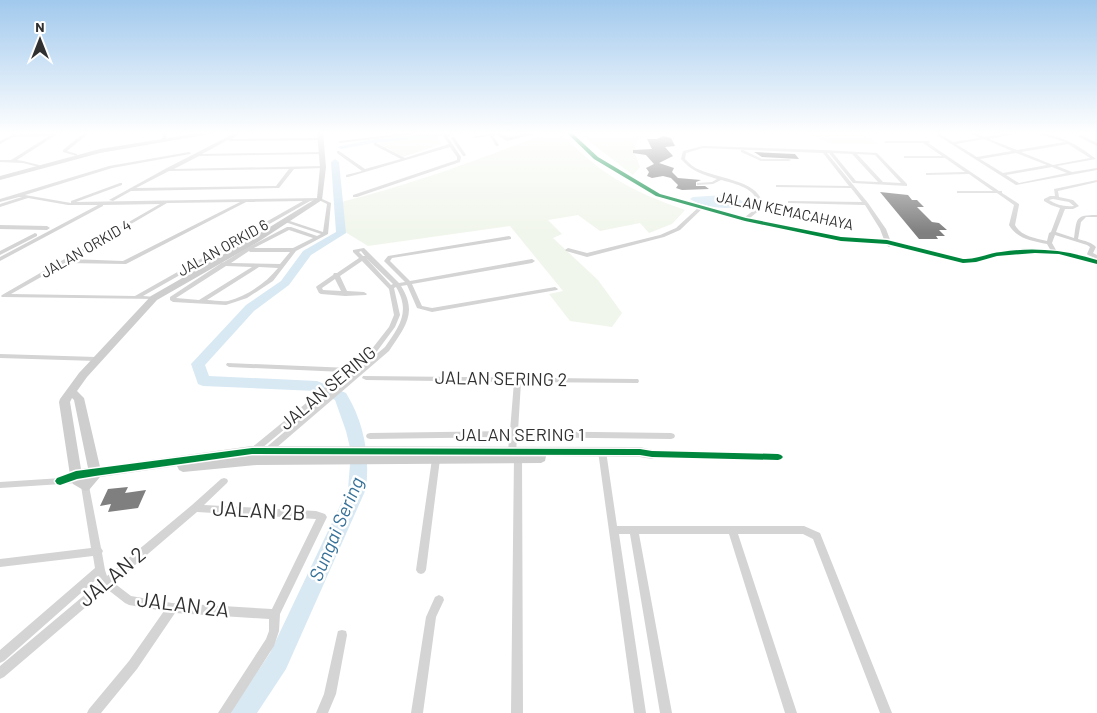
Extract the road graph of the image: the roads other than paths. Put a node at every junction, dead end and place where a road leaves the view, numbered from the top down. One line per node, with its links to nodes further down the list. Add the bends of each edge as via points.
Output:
1 (37, 166): 30 (street)
2 (40, 166): 30 (street)
3 (115, 166): 42 (street)
4 (132, 166): 44 (street, via 110,170)
5 (174, 166): 23 (street)
6 (358, 166): 24 (street)
7 (380, 166): 24 (street)
8 (442, 166): 43 (street)
9 (600, 166): 60 (street, JALAN KEMACAHAYA, via 655,198)
10 (609, 166): 60 (street, JALAN KEMACAHAYA, via 658,195)
11 (688, 166): 31 (street)
12 (834, 166): 37 (street)
13 (842, 166): 35 (street, via 855,182)
14 (865, 166): 35 (street)
15 (888, 166): 35 (street, via 905,184)
16 (960, 166): 25 (street)
17 (989, 166): 27 (street)
18 (1050, 166): 27 (street)
19 (1052, 166): 28 (street)
20 (324, 167): 21 (street); 48 (street)
21 (292, 168): 23 (street); 39 (street, via 277,186)
22 (1097, 169): 28 (street)
23 (167, 170): 39 (street)
24 (365, 171): 29 (street)
25 (971, 173): 26 (street); 41 (street)
26 (928, 174)
27 (1002, 174): 28 (street, via 1018,184)
28 (1072, 174)
29 (348, 176)
30 (0, 177)
31 (721, 178): 34 (street, via 713,183); 62 (street, via 758,196 760,206)
32 (1097, 181): 38 (street)
33 (120, 184): 54 (street)
34 (699, 184)
35 (882, 184)
36 (778, 186): 37 (street)
37 (851, 188): 57 (street)
38 (1063, 188): 46 (street, via 1056,190); 49 (street)
39 (130, 190): 45 (street, via 110,201)
40 (958, 192): 41 (street)
41 (1000, 192): 70 (street, via 1018,205 1012,226 1015,230 1024,236)
42 (18, 195): 44 (street); 51 (street)
43 (355, 196)
44 (28, 197): 54 (street); 58 (street)
45 (272, 197)
46 (1057, 197): 49 (street); 59 (street, via 1046,200)
47 (310, 199): 48 (street); 50 (street); 92 (street, JALAN ORKID 6)
48 (320, 199): 63 (street); 66 (street, via 329,203)
49 (1066, 199): 59 (street, via 1077,206)
50 (247, 200): 52 (street); 79 (street, via 124,263)
51 (0, 201)
52 (167, 202): 56 (street); 79 (street, JALAN ORKID 4)
53 (790, 202): 57 (street)
54 (68, 204): 55 (street)
55 (96, 204): 56 (street); 65 (street)
56 (104, 204): 78 (street)
57 (866, 204): 72 (street)
58 (0, 206)
59 (1063, 208): 70 (street)
60 (700, 209): 62 (street, JALAN KEMACAHAYA); 75 (street, via 678,229 662,236 587,255)
61 (1097, 216): 67 (street, via 1085,216 1079,221)
62 (744, 220): 72 (street, JALAN KEMACAHAYA, via 833,241)
63 (287, 225): 66 (street); 68 (street); 71 (street)
64 (0, 227): 65 (street)
65 (47, 228): 76 (street)
66 (325, 234): 68 (street)
67 (1076, 237): 70 (street); 77 (street, via 1093,247 1090,254)
68 (317, 238): 74 (street)
69 (508, 238): 86 (street, via 387,258 386,261)
70 (1052, 239): 72 (street, JALAN KEMACAHAYA, via 971,262); 81 (street, JALAN KEMACAHAYA)
71 (258, 241): 73 (street); 82 (street)
72 (891, 244)
73 (247, 250): 74 (street); 82 (street)
74 (294, 250): 84 (street)
75 (568, 250)
76 (0, 253)
77 (1097, 257)
78 (0, 259)
79 (66, 261): 91 (street, JALAN ORKID 4)
80 (532, 261): 86 (street)
81 (1097, 262)
82 (218, 264): 83 (street); 93 (street); 94 (street, via 173,297 176,301)
83 (258, 265): 84 (street); 94 (street)
84 (282, 266): 94 (street, via 271,280 246,297 226,303)
85 (336, 274): 87 (street, JALAN SERING, via 364,257); 89 (street); 89 (street, via 319,286 321,292)
86 (408, 282): 87 (street); 88 (street, via 419,307 432,310)
87 (393, 286): 98 (street, JALAN SERING, via 397,315 392,327); 98 (street, JALAN SERING, via 406,301 406,315 387,349)
88 (555, 289)
89 (345, 294): 90 (street)
90 (364, 294)
91 (2, 296): 92 (street)
92 (136, 297): 93 (street)
93 (154, 298): 96 (street)
94 (200, 302)
95 (0, 356): 96 (street)
96 (96, 359): 102 (street)
97 (229, 365): 98 (street)
98 (352, 372): 106 (street, JALAN SERING); 109 (street, JALAN SERING, via 316,397)
99 (366, 378): 100 (street, JALAN SERING 2)
100 (518, 380): 101 (street, JALAN SERING 2); 103 (street)
101 (635, 380)
102 (72, 392): 115 (street, via 79,398); 115 (street, via 64,402)
103 (514, 434): 104 (street, JALAN SERING 1); 105 (street, JALAN SERING 1); 112 (street)
104 (370, 436)
105 (671, 436)
106 (267, 451): 109 (street); 110 (street)
107 (602, 454): 108 (street, via 641,457); 112 (street); 119 (street)
108 (652, 454): 113 (street)
109 (255, 455): 110 (street); 115 (street); 115 (street, via 241,461)
110 (350, 455): 111 (street)
111 (381, 455): 112 (street); 114 (street)
112 (515, 455): 114 (street); 137 (street)
113 (778, 457)
114 (436, 459): 125 (street)
115 (85, 478): 117 (street); 122 (street, JALAN 2A)
116 (224, 481): 118 (street, JALAN 2)
117 (0, 485)
118 (196, 508): 126 (street, JALAN 2); 129 (street, JALAN 2B, via 322,517)
119 (613, 530): 120 (street); 138 (street)
120 (634, 530): 121 (street); 139 (street)
121 (732, 530): 140 (street); 141 (street, via 804,530 817,536)
122 (98, 551): 123 (street); 124 (street, JALAN 2A)
123 (0, 563)
124 (100, 570): 126 (street, JALAN 2A); 131 (street)
125 (421, 570)
126 (105, 582): 128 (street, JALAN 2A, via 128,600); 132 (street, JALAN 2)
127 (439, 600): 136 (street, via 431,617)
128 (172, 608): 129 (street, JALAN 2A); 133 (street, via 133,665)
129 (275, 614): 134 (street, via 270,642)
130 (342, 635): 135 (street, via 330,694)
131 (0, 657)
132 (0, 674)
133 (93, 713)
134 (224, 713)
135 (322, 713)
136 (417, 713)
137 (517, 713)
138 (640, 713)
139 (666, 713)
140 (791, 713)
141 (886, 713)

